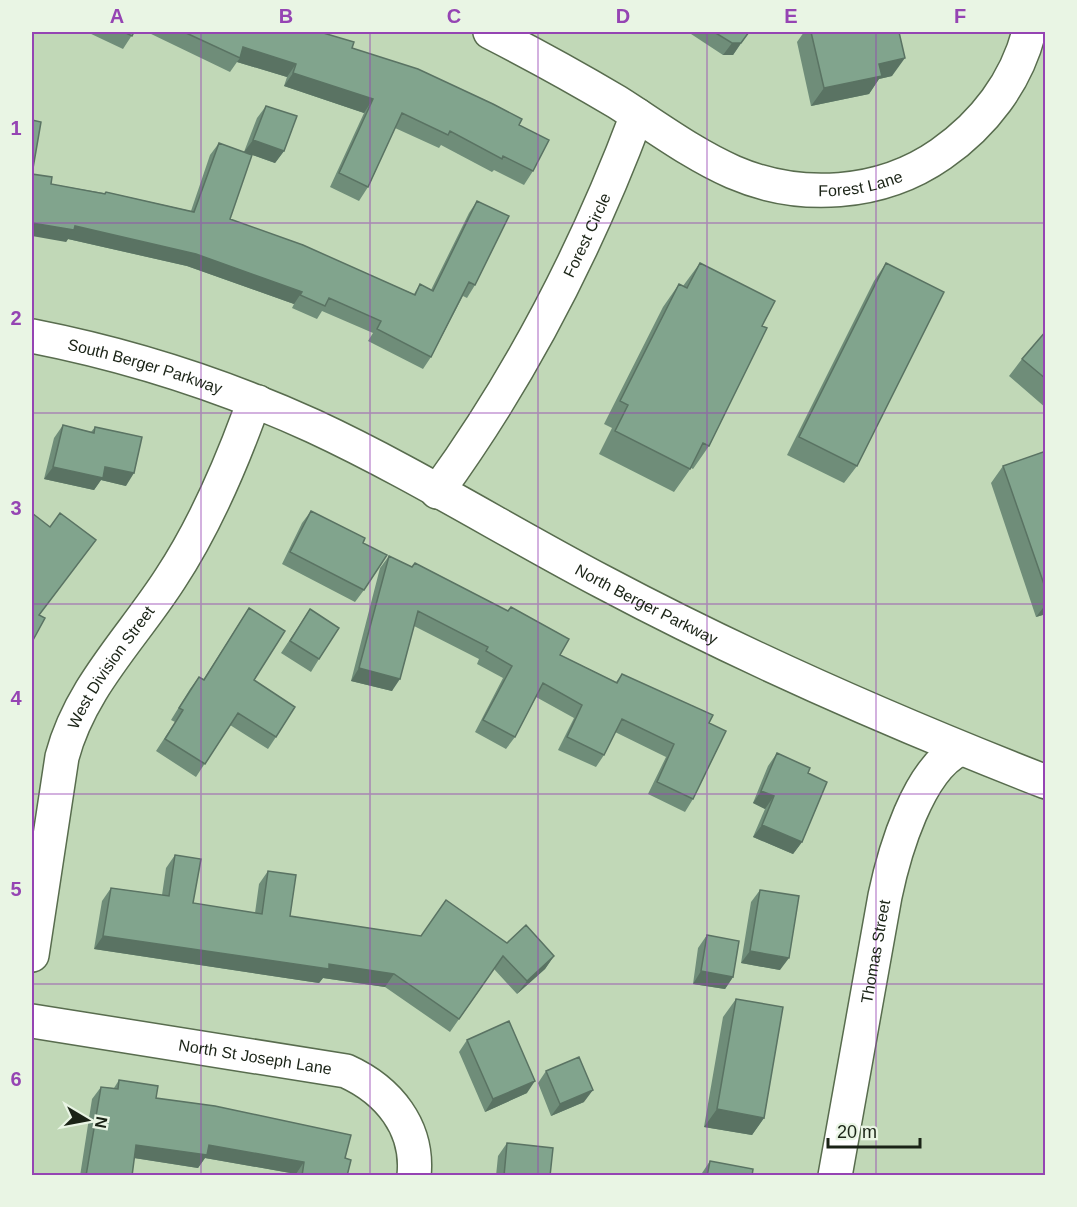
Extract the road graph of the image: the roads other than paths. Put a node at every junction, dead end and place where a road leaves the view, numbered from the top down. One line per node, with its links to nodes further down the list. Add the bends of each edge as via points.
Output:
1 (490, 32): 3 (street)
2 (1029, 32): 3 (street, Forest Lane, via 1008,83 971,130 922,165 866,186 814,191 754,180 720,165)
3 (637, 115): 6 (street, Forest Circle, via 596,218 543,328 490,416)
4 (32, 336): 5 (street, South Berger Parkway, via 140,362)
5 (258, 402): 6 (street, North Berger Parkway, via 352,445); 9 (street, West Division Street, via 212,505 179,566 76,716 62,757)
6 (437, 492): 7 (street, North Berger Parkway, via 602,582 743,652)
7 (960, 749): 8 (street, North Berger Parkway); 12 (street, Thomas Street, via 947,755 922,793 895,856)
8 (1046, 782)
9 (32, 955)
10 (32, 1021): 11 (street, North St Joseph Lane, via 346,1071 371,1084 400,1115 413,1148)
11 (414, 1176)
12 (835, 1176)

